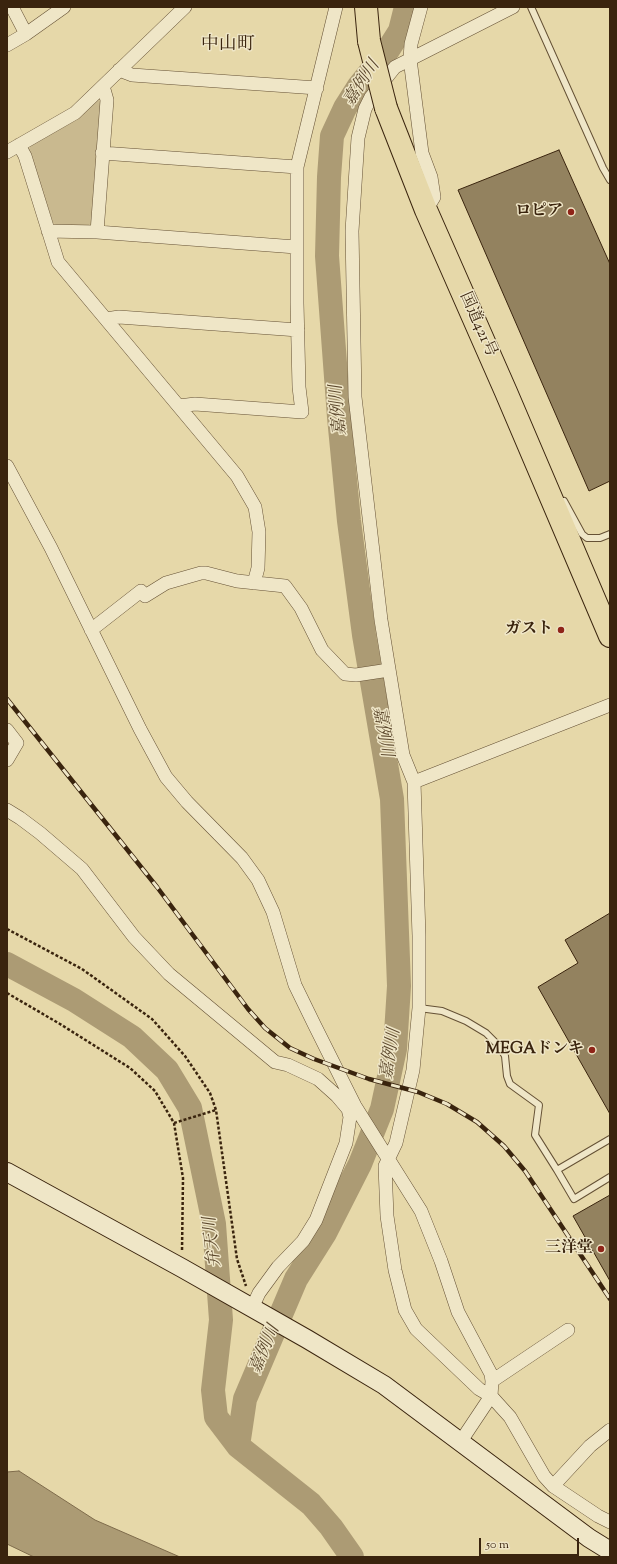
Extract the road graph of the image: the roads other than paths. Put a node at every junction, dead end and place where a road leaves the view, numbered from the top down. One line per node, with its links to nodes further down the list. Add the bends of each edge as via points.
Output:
1 (12, 7): 9 (street)
2 (64, 7): 9 (street)
3 (185, 7): 12 (street)
4 (333, 7): 14 (street)
5 (366, 7): 20 (highway, 国道421号, bridge, via 369,41 386,108)
6 (421, 7): 11 (street, via 411,44)
7 (512, 7): 11 (street)
8 (531, 7): 19 (lane, via 602,168)
9 (26, 34): 10 (street)
10 (7, 45)
11 (410, 59): 20 (street, via 422,153 431,177 434,197); 33 (street, via 395,67 371,97 365,109 358,138 352,231 355,397)
12 (119, 70): 13 (street); 14 (street, via 132,75)
13 (102, 86): 15 (street, via 75,113); 17 (street, via 107,100)
14 (317, 88): 18 (street)
15 (19, 145): 16 (street); 21 (street, via 25,156)
16 (7, 152)
17 (102, 153): 18 (street); 22 (street)
18 (297, 167): 23 (street)
19 (610, 180)
20 (426, 210): 28 (highway, 国道421号, via 506,392)
21 (48, 230): 22 (street); 24 (street, via 58,262)
22 (97, 232): 23 (street)
23 (296, 248): 25 (street)
24 (106, 319): 25 (street, via 119,317); 26 (street)
25 (298, 330): 26 (street, via 302,412 195,404)
26 (180, 406): 30 (street, via 237,476 255,507 259,532 258,568)
27 (7, 466): 31 (street)
28 (556, 494): 29 (lane, via 587,538 600,538); 32 (highway, 国道421号)
29 (610, 534)
30 (254, 582): 31 (street, via 237,581 206,573 166,583 145,596 141,590); 33 (street, via 285,586 322,650 345,674 356,675)
31 (91, 630): 40 (street, via 166,776 187,802 242,858 258,880 273,912 295,985)
32 (610, 636)
33 (386, 670): 37 (street, via 403,755)
34 (610, 705): 37 (street)
35 (7, 730): 36 (street, via 17,743)
36 (7, 760)
37 (414, 782): 39 (street)
38 (7, 810): 40 (street, via 40,833 82,869 134,937 169,974 275,1062 318,1079)
39 (419, 1008): 42 (street, via 413,1070 396,1144); 43 (lane, via 442,1011 466,1021 486,1033 500,1046 505,1056 510,1084 539,1105 535,1135)
40 (351, 1107): 42 (street); 46 (street, via 346,1143 316,1220 303,1241 278,1267 259,1293)
41 (610, 1139): 43 (lane)
42 (386, 1155): 48 (street, via 421,1211 458,1312 491,1374); 49 (street, via 386,1216 405,1310 416,1329 479,1389)
43 (557, 1170): 45 (lane, via 574,1198)
44 (7, 1172): 46 (street)
45 (610, 1177)
46 (252, 1308): 51 (street, via 384,1385)
47 (568, 1330): 48 (street)
48 (492, 1381): 49 (street)
49 (491, 1396): 51 (street); 52 (street, via 510,1417 544,1476)
50 (610, 1430): 52 (street, via 590,1446)
51 (461, 1441): 54 (street, via 589,1538)
52 (553, 1486): 53 (street)
53 (610, 1522)
54 (610, 1551)

